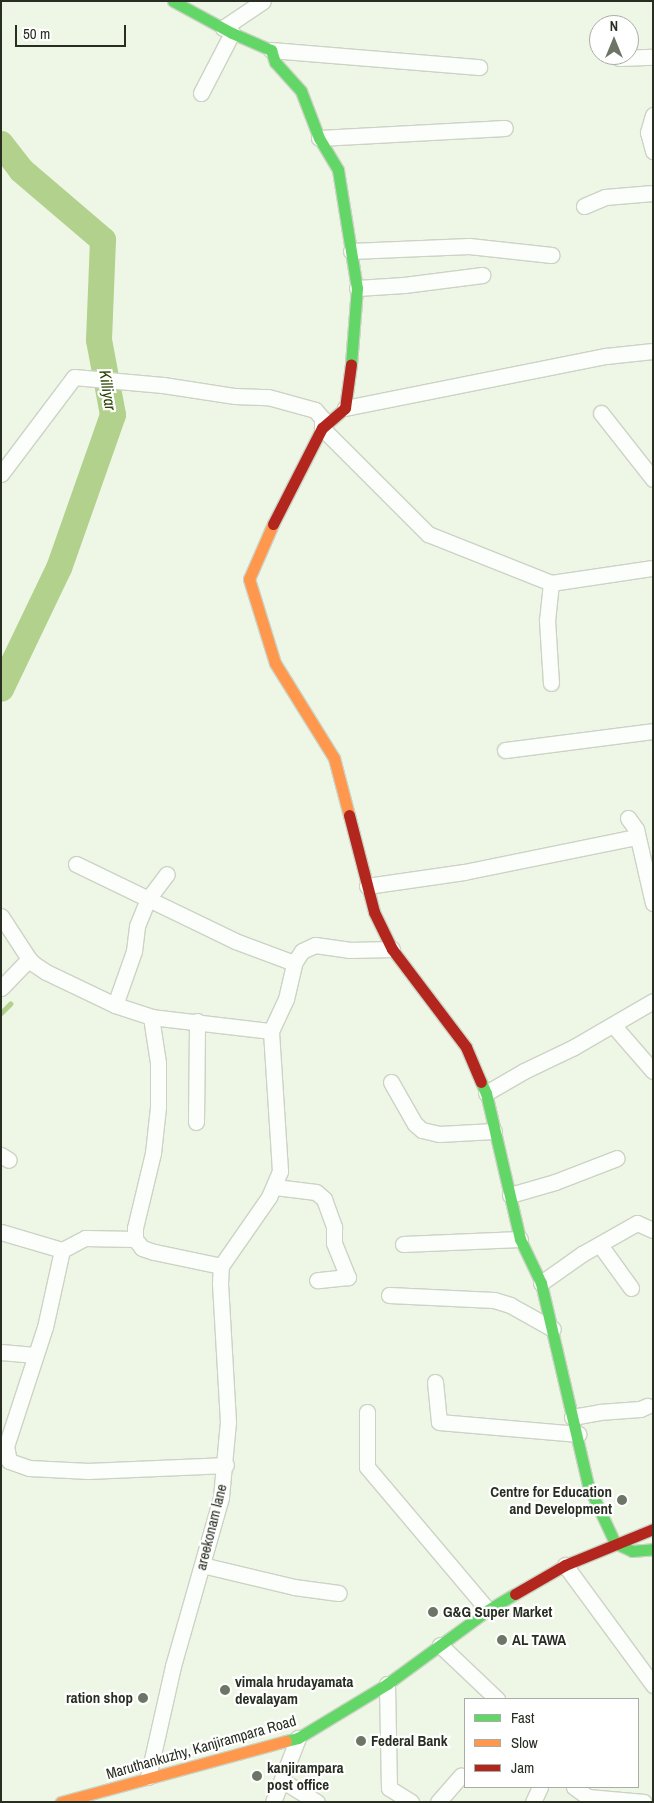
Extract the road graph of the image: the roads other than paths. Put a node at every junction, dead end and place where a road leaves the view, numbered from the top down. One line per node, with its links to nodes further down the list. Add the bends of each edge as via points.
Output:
1 (173, 1): 3 (street)
2 (263, 1): 3 (street)
3 (227, 31): 4 (street); 8 (street)
4 (272, 50): 7 (street); 11 (street, via 275,62 301,90)
5 (639, 57): 6 (street)
6 (653, 57)
7 (479, 67)
8 (201, 94)
9 (653, 115): 12 (street, via 648,132)
10 (505, 128): 11 (street)
11 (319, 138): 15 (street, via 338,170)
12 (653, 151)
13 (653, 193): 14 (street, via 605,197)
14 (584, 206)
15 (351, 251): 16 (street, via 469,246); 18 (street)
16 (552, 255)
17 (482, 275): 18 (street)
18 (357, 288): 20 (street)
19 (653, 351): 20 (street, via 606,356)
20 (345, 408): 22 (street)
21 (601, 413): 24 (street)
22 (322, 428): 23 (street, via 322,418 315,410 268,397 74,377); 26 (street, via 428,534); 35 (street, via 249,579 275,663 334,758)
23 (1, 474)
24 (653, 479)
25 (653, 568): 26 (street)
26 (551, 583): 27 (street, via 547,620)
27 (551, 683)
28 (653, 730): 29 (street)
29 (505, 750)
30 (628, 818): 31 (street, via 636,829)
31 (636, 837): 33 (street); 35 (street, via 464,872)
32 (76, 864): 36 (street)
33 (649, 869): 37 (street)
34 (167, 874): 36 (street)
35 (367, 886): 39 (street, via 374,912)
36 (148, 898): 41 (street, via 236,941); 44 (street, via 137,926 134,952)
37 (653, 902)
38 (1, 916): 40 (street)
39 (392, 949): 41 (street, via 349,950 315,945 302,951); 51 (street, via 466,1048)
40 (29, 959): 42 (street); 44 (street, via 46,972)
41 (294, 963): 48 (street, via 286,1000)
42 (1, 988)
43 (653, 1001): 47 (street)
44 (115, 1005): 45 (street)
45 (151, 1017): 46 (street); 60 (street, via 158,1063 158,1106 153,1153)
46 (198, 1021): 48 (street); 52 (street)
47 (613, 1025): 49 (street); 51 (street)
48 (271, 1031): 55 (street, via 280,1171)
49 (653, 1071)
50 (391, 1082): 53 (street, via 415,1124 422,1130 439,1134)
51 (486, 1092): 53 (street)
52 (196, 1122)
53 (494, 1131): 56 (street, via 502,1151)
54 (617, 1158): 56 (street)
55 (272, 1192): 64 (street); 65 (street, via 316,1192 324,1199 334,1227 334,1243 348,1277)
56 (510, 1195): 59 (street)
57 (653, 1230): 62 (street, via 637,1224)
58 (1, 1232): 63 (street)
59 (520, 1239): 61 (street); 66 (street)
60 (135, 1240): 63 (street, via 85,1238); 64 (street, via 142,1248 154,1252)
61 (403, 1244)
62 (600, 1245): 66 (street); 67 (street)
63 (62, 1250): 71 (street, via 45,1327)
64 (221, 1266): 77 (street, areekonam lane, via 228,1422)
65 (317, 1280)
66 (541, 1283): 69 (street)
67 (631, 1288)
68 (389, 1295): 69 (street, via 494,1300 510,1305)
69 (553, 1329): 75 (street)
70 (1, 1352): 71 (street)
71 (35, 1356): 77 (street, via 6,1446 10,1461 16,1465 89,1471)
72 (435, 1382): 76 (street, via 439,1422)
73 (647, 1406): 75 (street)
74 (367, 1412): 84 (street, via 367,1468)
75 (572, 1418): 76 (street)
76 (578, 1434): 79 (street, via 588,1485)
77 (226, 1466): 81 (street, areekonam lane, via 218,1514)
78 (653, 1529): 79 (street, Maruthankuzhy, Kanjirampara Road)
79 (615, 1543): 80 (street, via 632,1551); 82 (street, Maruthankuzhy, Kanjirampara Road)
80 (653, 1549)
81 (202, 1566): 83 (street, via 294,1587); 91 (street, areekonam lane, via 173,1666)
82 (565, 1566): 84 (street, Maruthankuzhy, Kanjirampara Road); 87 (street)
83 (339, 1593)
84 (488, 1610): 85 (street, Maruthankuzhy, Kanjirampara Road)
85 (440, 1645): 86 (street, Maruthankuzhy, Kanjirampara Road); 88 (street)
86 (387, 1684): 89 (street, Maruthankuzhy, Kanjirampara Road); 98 (street, via 389,1788)
87 (653, 1685)
88 (496, 1698)
89 (298, 1738): 91 (street, Maruthankuzhy, Kanjirampara Road); 92 (street)
90 (461, 1776): 99 (street)
91 (148, 1777): 95 (street, Maruthankuzhy, Kanjirampara Road)
92 (283, 1781): 96 (street); 97 (street)
93 (540, 1788): 100 (street)
94 (575, 1788): 101 (street, via 588,1797)
95 (61, 1802)
96 (273, 1802)
97 (317, 1802)
98 (411, 1802)
99 (438, 1802)
100 (533, 1802)
101 (644, 1802)

